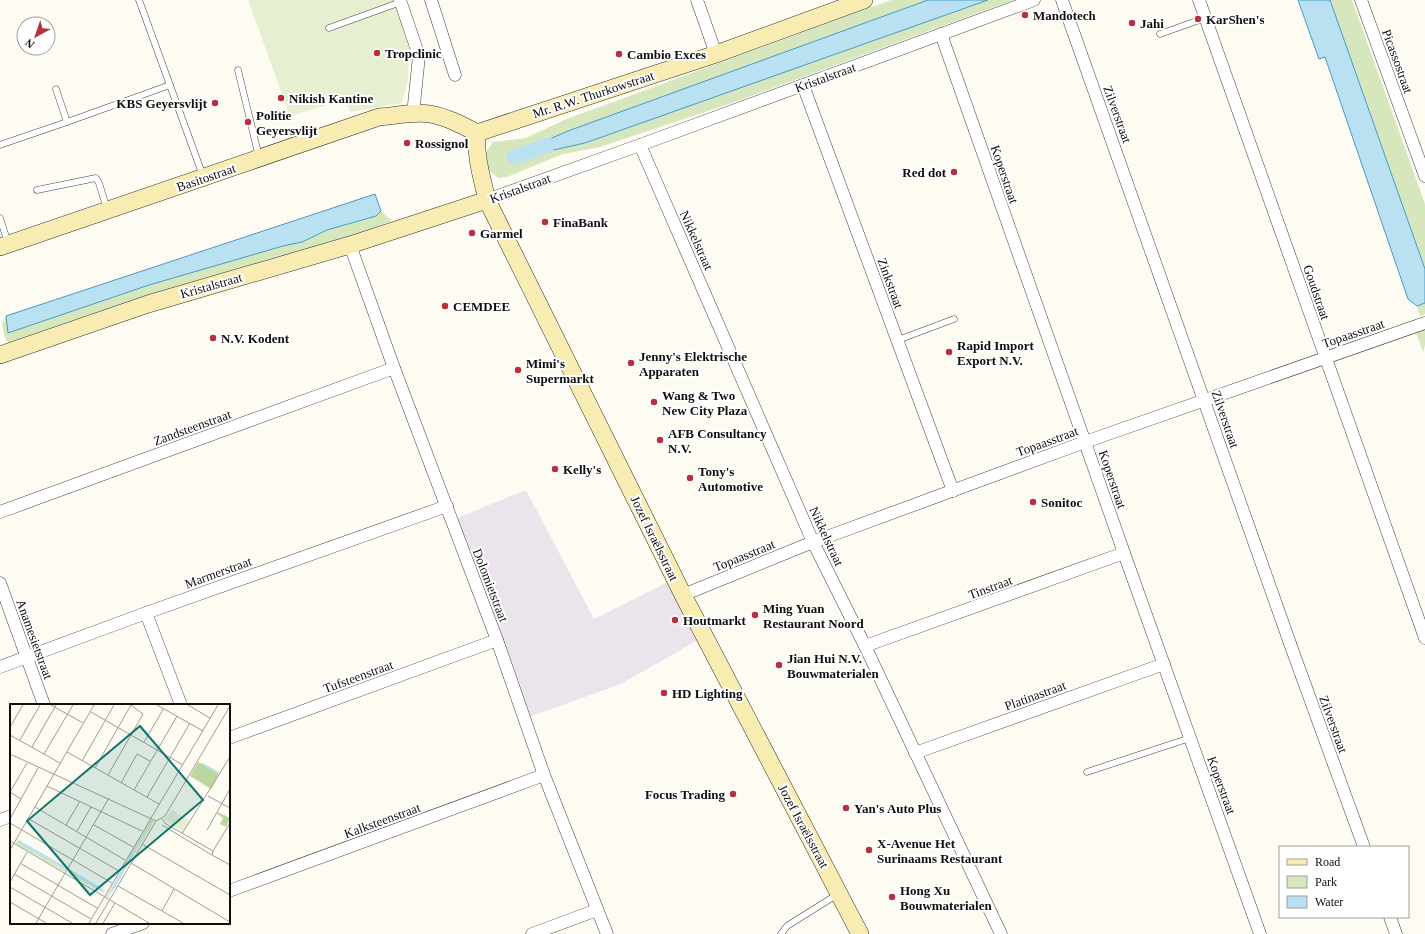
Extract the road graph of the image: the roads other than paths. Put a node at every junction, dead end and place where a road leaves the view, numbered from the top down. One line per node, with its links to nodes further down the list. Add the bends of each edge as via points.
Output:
1 (139, 0): 17 (lane)
2 (431, 0): 16 (street)
3 (697, 0): 14 (street)
4 (864, 0): 14 (street, Mr. R.W. Thurkowstraat)
5 (1034, 0): 12 (street, Kristalstraat)
6 (1062, 0): 40 (street, Zilverstraat)
7 (1199, 0): 10 (street, Goudstraat)
8 (1361, 0): 26 (street, Picassostraat)
9 (400, 1): 11 (lane); 20 (street, via 419,56)
10 (1205, 18): 13 (lane); 38 (street, Goudstraat)
11 (329, 28)
12 (941, 34): 18 (street, Kristalstraat); 41 (street, Koperstraat)
13 (1160, 34)
14 (716, 54): 22 (street, Mr. R.W. Thurkowstraat)
15 (238, 70): 25 (lane)
16 (455, 74)
17 (170, 85): 21 (lane); 27 (lane)
18 (803, 85): 24 (street, Kristalstraat); 36 (street, Zinkstraat)
19 (56, 89): 21 (lane)
20 (413, 114): 22 (street, via 429,114 450,119); 25 (street, Basitostraat, via 379,117)
21 (67, 122): 23 (lane)
22 (477, 133): 29 (street, Jozef Israëlsstraat, via 478,160)
23 (0, 145)
24 (640, 145): 29 (street, Kristalstraat); 45 (street, Nikkelstraat)
25 (259, 159): 27 (street, Basitostraat)
26 (1425, 176)
27 (204, 178): 30 (street, Basitostraat)
28 (37, 190): 30 (lane, via 96,178)
29 (487, 200): 32 (street, Kristalstraat); 48 (street, Jozef Israëlsstraat)
30 (108, 210): 33 (street, Basitostraat)
31 (0, 218): 33 (lane)
32 (350, 245): 37 (street, Kristalstraat, via 148,304); 39 (street, Dolomietstraat)
33 (4, 246)
34 (954, 319): 36 (lane)
35 (1425, 323): 38 (street, Topaasstraat)
36 (898, 340): 42 (street, Zinkstraat)
37 (0, 355)
38 (1326, 357): 40 (street, Topaasstraat); 50 (street, Goudstraat)
39 (394, 368): 43 (street, Dolomietstraat); 44 (street, Zandsteenstraat)
40 (1205, 400): 41 (street, Topaasstraat); 65 (street, Zilverstraat)
41 (1085, 442): 42 (street, Topaasstraat); 46 (street, Koperstraat)
42 (953, 491): 45 (street, Topaasstraat)
43 (447, 506): 49 (street, Marmerstraat); 51 (street, Dolomietstraat)
44 (0, 512)
45 (813, 542): 48 (street, Topaasstraat); 52 (street, Nikkelstraat)
46 (1124, 554): 52 (street, Tinstraat); 54 (street, Koperstraat)
47 (0, 583): 53 (street, Anamesietstraat)
48 (683, 595): 67 (street, Jozef Israëlsstraat)
49 (146, 613): 53 (street, Marmerstraat); 57 (street)
50 (1425, 638)
51 (497, 640): 58 (street, Tufsteenstraat); 62 (street, Dolomietstraat)
52 (865, 646): 60 (street, Nikkelstraat)
53 (27, 657): 55 (street, Marmerstraat); 56 (street, Anamesietstraat)
54 (1164, 664): 59 (street, Koperstraat); 60 (street, Platinastraat)
55 (0, 667)
56 (44, 704)
57 (181, 704)
58 (230, 738)
59 (1190, 738): 61 (lane); 78 (street, Koperstraat)
60 (915, 753): 77 (street, Nikkelstraat)
61 (1086, 772)
62 (544, 775): 66 (street, Kalksteenstraat); 68 (street, Dolomietstraat)
63 (10, 816): 64 (street)
64 (0, 820)
65 (1364, 846)
66 (230, 891)
67 (839, 893): 75 (lane, via 787,926); 76 (street, Jozef Israëlsstraat)
68 (597, 910): 73 (street); 74 (street, Dolomietstraat)
69 (1390, 918): 79 (street)
70 (140, 924): 71 (street)
71 (125, 929): 72 (street)
72 (112, 934)
73 (532, 934)
74 (606, 934)
75 (780, 934)
76 (860, 934)
77 (1001, 934)
78 (1260, 934)
79 (1396, 934)

